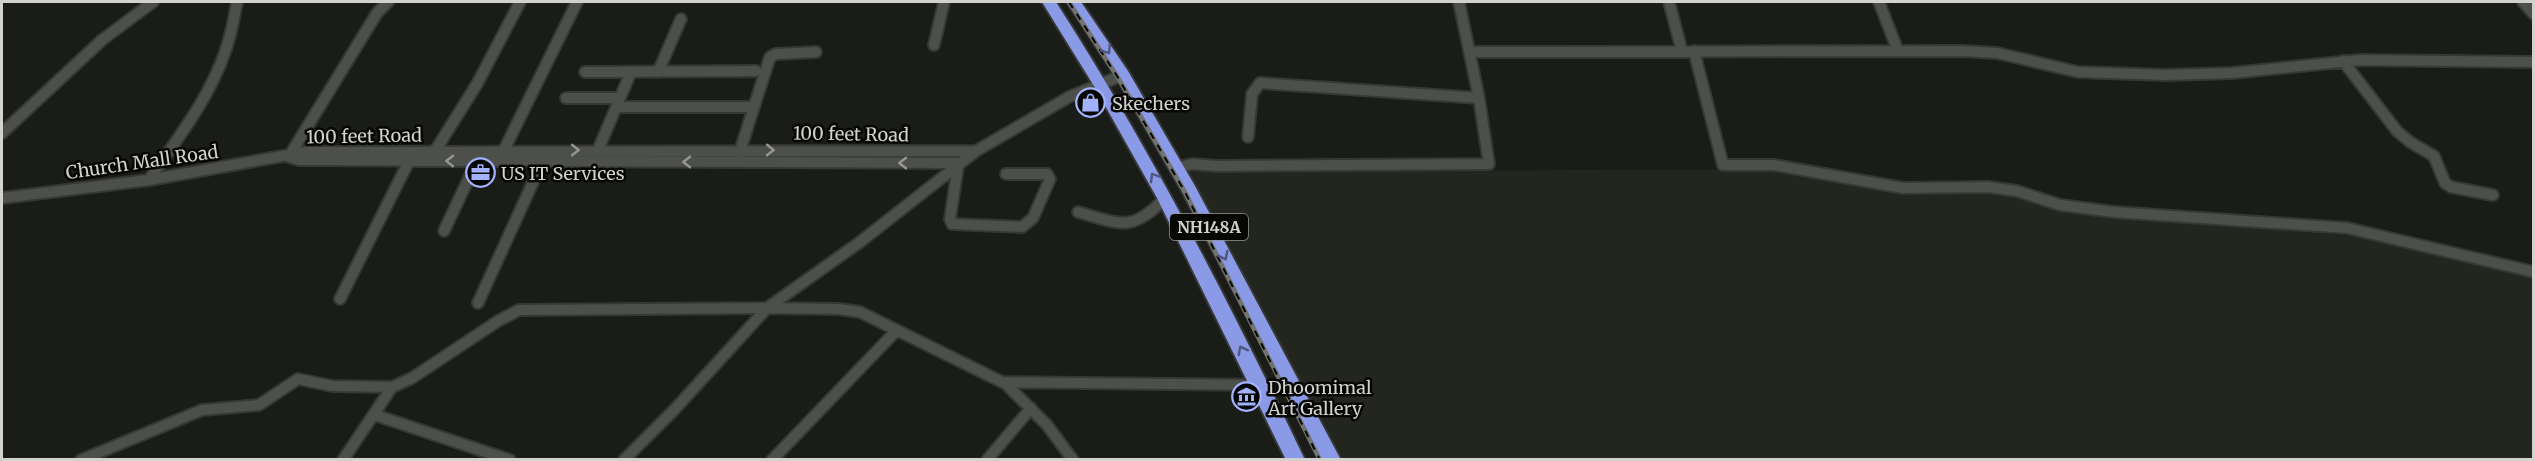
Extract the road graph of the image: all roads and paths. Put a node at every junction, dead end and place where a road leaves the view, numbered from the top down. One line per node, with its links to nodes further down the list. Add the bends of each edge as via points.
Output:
1 (153, 2): 33 (street, via 102,40)
2 (237, 2): 51 (street, via 219,68)
3 (388, 2): 42 (street, via 377,13)
4 (520, 2): 39 (street, via 477,84)
5 (577, 2): 41 (street)
6 (944, 2): 15 (street)
7 (1049, 2): 28 (highway, NH148A)
8 (1074, 2): 27 (highway, NH148A, one-way to 27)
9 (1460, 2): 20 (street)
10 (1669, 2): 16 (street)
11 (1879, 2): 18 (street)
12 (2523, 2): 13 (street)
13 (2534, 14)
14 (681, 19): 26 (street)
15 (934, 45)
16 (1682, 51): 17 (street); 20 (street)
17 (1694, 51): 18 (street); 57 (street, via 1723,165 1774,165 1903,188 1988,187 2017,191 2060,205 2114,212 2347,228)
18 (1898, 51): 21 (street, via 1981,51 2078,72 2155,75 2223,74)
19 (816, 52): 32 (street, via 771,56)
20 (1469, 52): 30 (street)
21 (2343, 61): 22 (street); 52 (street, via 2397,131 2433,156 2445,183 2451,188)
22 (2534, 62)
23 (756, 71): 26 (street)
24 (585, 72): 25 (street)
25 (631, 72): 26 (street); 31 (street)
26 (658, 72)
27 (1123, 75): 28 (street); 49 (highway, NH148A)
28 (1101, 84): 40 (street, via 1069,97); 54 (highway, NH148A, one-way to 28)
29 (566, 98): 31 (street)
30 (1479, 98): 34 (street, via 1260,83 1252,94); 49 (street, via 1488,165 1198,164)
31 (618, 103): 32 (street); 37 (street)
32 (754, 107): 35 (street)
33 (2, 133)
34 (1248, 138)
35 (741, 149): 38 (street, 100 feet Road); 40 (street, 100 feet Road, one-way to 40); 47 (street)
36 (548, 150): 37 (street, 100 feet Road, one-way to 37); 41 (street, 100 feet Road); 45 (street)
37 (598, 150): 38 (street, 100 feet Road)
38 (633, 150): 46 (street)
39 (435, 151): 41 (street, 100 feet Road); 43 (street, 100 feet Road)
40 (976, 151): 48 (street)
41 (503, 152)
42 (288, 156): 43 (street, 100 feet Road, via 299,160); 51 (street, Church Mall Road)
43 (412, 156): 44 (street, 100 feet Road, one-way to 43); 58 (street)
44 (477, 161): 45 (street, 100 feet Road); 56 (street)
45 (543, 162): 46 (street, 100 feet Road); 59 (street)
46 (628, 162): 47 (street, 100 feet Road, one-way to 46)
47 (736, 162): 48 (street, 100 feet Road, one-way to 47)
48 (960, 164): 50 (street, via 952,224 1022,227 1033,218 1050,179 1047,174); 60 (street)
49 (1176, 168): 76 (highway, NH148A, one-way to 76)
50 (1006, 174)
51 (149, 180): 53 (street, Church Mall Road)
52 (2493, 195)
53 (2, 198)
54 (1165, 198): 55 (street, via 1145,218 1130,223); 63 (highway, NH148A, one-way to 54)
55 (1078, 212)
56 (444, 231)
57 (2534, 272)
58 (340, 299)
59 (478, 303)
60 (771, 305): 61 (street, via 848,310); 64 (street, via 516,311); 71 (street)
61 (897, 330): 62 (street); 72 (street)
62 (1002, 382): 63 (street); 65 (street)
63 (1260, 385): 75 (highway, NH148A)
64 (392, 387): 66 (street); 67 (street, via 332,386 299,378 259,405 202,410)
65 (1031, 408): 73 (street); 74 (street)
66 (375, 415): 69 (street); 70 (street)
67 (92, 457): 68 (street)
68 (81, 459)
69 (343, 459)
70 (510, 459)
71 (624, 459)
72 (772, 459)
73 (987, 459)
74 (1073, 459)
75 (1296, 459)
76 (1332, 459)

